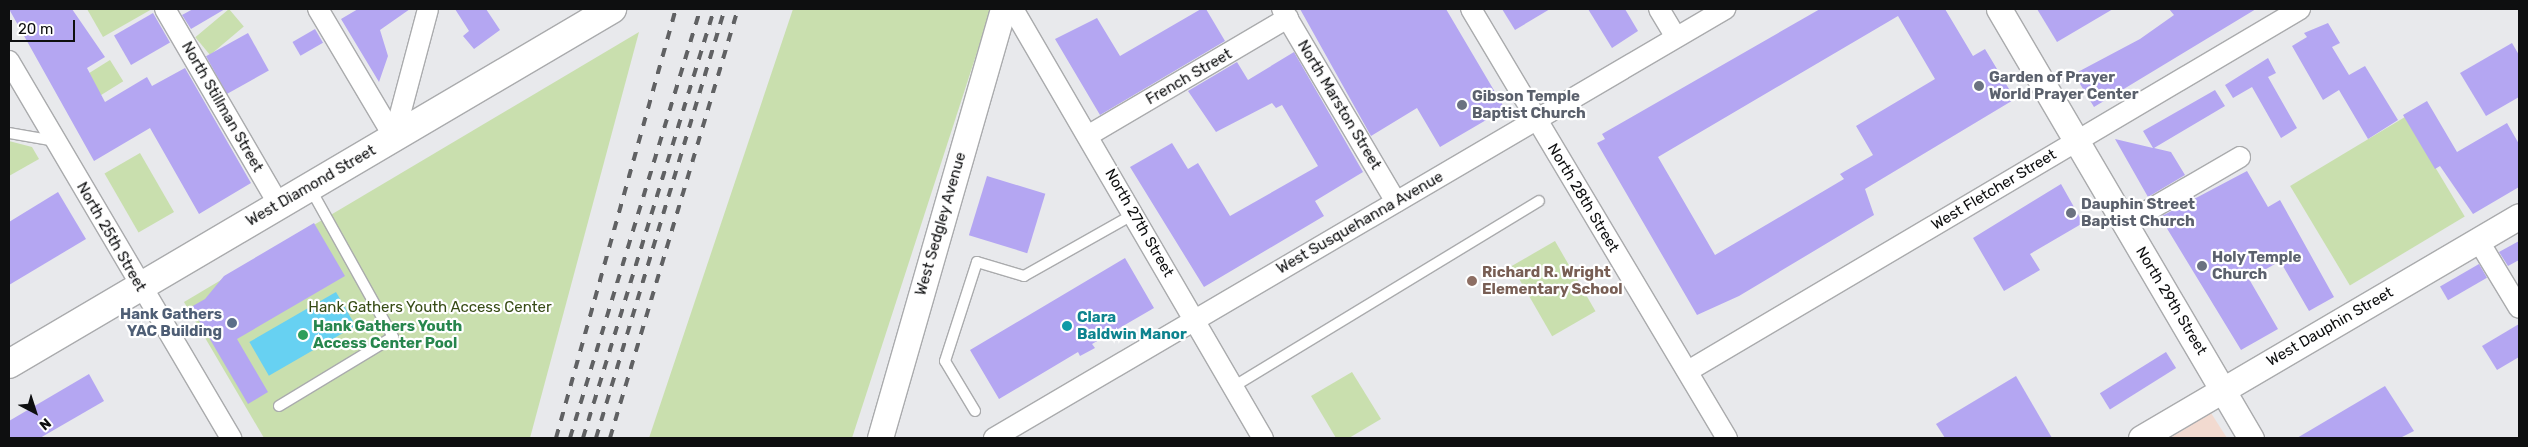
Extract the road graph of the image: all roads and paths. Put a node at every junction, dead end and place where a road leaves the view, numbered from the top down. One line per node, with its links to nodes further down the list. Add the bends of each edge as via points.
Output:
1 (165, 9): 25 (street, North Stillman Street)
2 (318, 9): 18 (street)
3 (428, 9): 18 (street)
4 (612, 9): 18 (main road, West Diamond Street)
5 (1003, 9): 40 (street, West Sedgley Avenue)
6 (1013, 9): 17 (street, North 27th Street)
7 (1471, 9): 15 (street, North 28th Street)
8 (1659, 9): 13 (street)
9 (1725, 9): 13 (street, West Susquehanna Avenue)
10 (1999, 9): 20 (street, North 29th Street)
11 (2300, 9): 20 (street, West Fletcher Street)
12 (1285, 14): 17 (street, French Street); 24 (street, North Marston Street)
13 (1676, 37): 15 (street, West Susquehanna Avenue)
14 (9, 61): 19 (street, North 25th Street)
15 (1535, 120): 24 (street, West Susquehanna Avenue); 34 (street, North 28th Street)
16 (9, 133): 19 (lane)
17 (1089, 135): 26 (street, North 27th Street)
18 (394, 137): 22 (main road, West Diamond Street)
19 (55, 141): 30 (street, North 25th Street)
20 (2077, 141): 28 (street, North 29th Street); 34 (street, West Fletcher Street)
21 (2240, 157): 28 (street)
22 (309, 187): 25 (main road, West Diamond Street); 37 (lane, via 393,337)
23 (1539, 201): 35 (lane)
24 (1396, 202): 32 (street, West Susquehanna Avenue)
25 (279, 204): 30 (main road, West Diamond Street)
26 (1134, 214): 32 (street, North 27th Street); 38 (lane, via 1024,276 977,262 945,361)
27 (2519, 216): 29 (street, West Dauphin Street)
28 (2125, 224): 36 (street, North 29th Street)
29 (2478, 240): 31 (street); 36 (street, West Dauphin Street)
30 (140, 286): 33 (main road, West Diamond Street); 39 (street, North 25th Street)
31 (2519, 308)
32 (1194, 320): 35 (street, North 27th Street); 41 (street, West Susquehanna Avenue)
33 (9, 364)
34 (1688, 371): 43 (street, North 28th Street)
35 (1233, 387): 42 (street, North 27th Street)
36 (2223, 390): 44 (street, West Dauphin Street); 45 (street, North 29th Street)
37 (279, 406)
38 (975, 411)
39 (230, 438)
40 (880, 438)
41 (994, 438)
42 (1263, 438)
43 (1727, 438)
44 (2142, 438)
45 (2252, 438)

